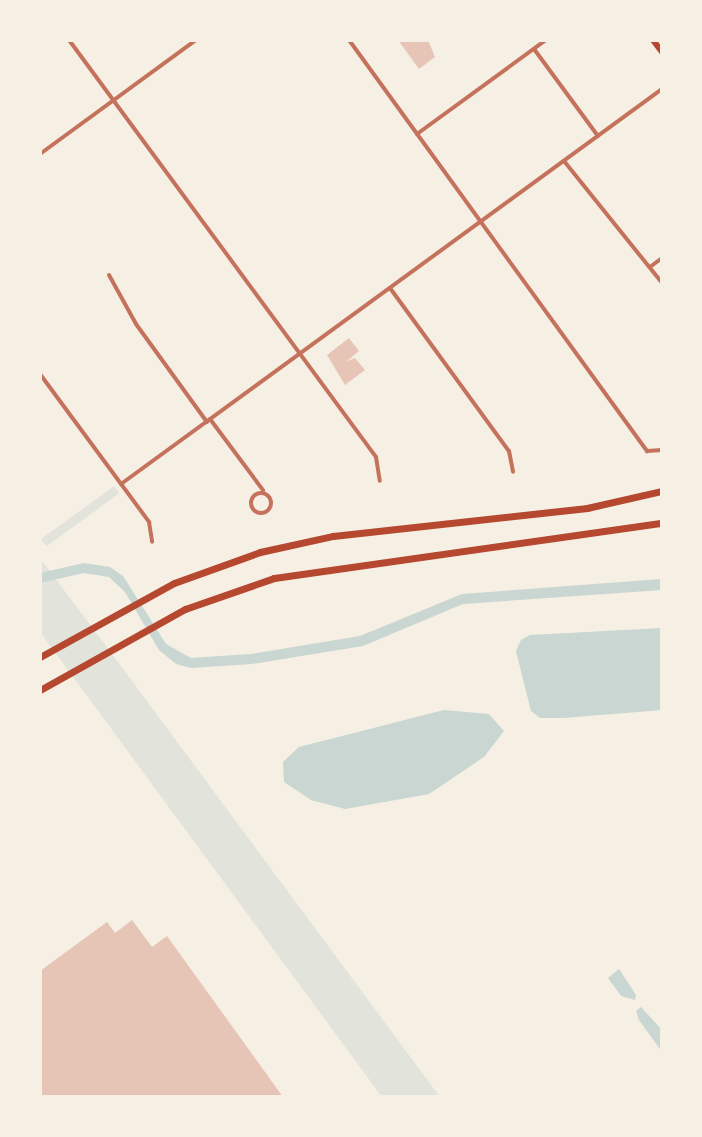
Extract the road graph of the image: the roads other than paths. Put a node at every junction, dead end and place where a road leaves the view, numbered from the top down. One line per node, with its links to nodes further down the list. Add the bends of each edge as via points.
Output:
1 (69, 40): 9 (street)
2 (196, 40): 9 (street)
3 (349, 40): 10 (street)
4 (546, 40): 6 (street)
5 (653, 40): 7 (main road)
6 (534, 49): 10 (street); 11 (street)
7 (662, 52)
8 (662, 89): 11 (street)
9 (113, 100): 12 (street); 20 (street)
10 (417, 134): 14 (street)
11 (598, 136): 13 (street)
12 (40, 154)
13 (564, 161): 14 (street); 16 (street)
14 (481, 221): 19 (street); 23 (street, via 652,454)
15 (662, 258): 16 (street)
16 (650, 267): 18 (street)
17 (109, 275): 22 (street, via 136,324)
18 (662, 283)
19 (390, 288): 20 (street); 24 (street, via 509,451)
20 (300, 354): 22 (street); 25 (street, via 376,457)
21 (40, 374): 26 (street)
22 (209, 421): 26 (street); 27 (street)
23 (662, 450)
24 (513, 472)
25 (380, 481)
26 (121, 484): 30 (street, via 149,522)
27 (263, 490): 27 (street, via 252,502 260,513 271,505)
28 (662, 491): 31 (highway, via 567,511 317,539 240,557 154,593)
29 (662, 522): 32 (highway, via 315,568 238,588 168,618)
30 (152, 542)
31 (40, 657)
32 (40, 690)

